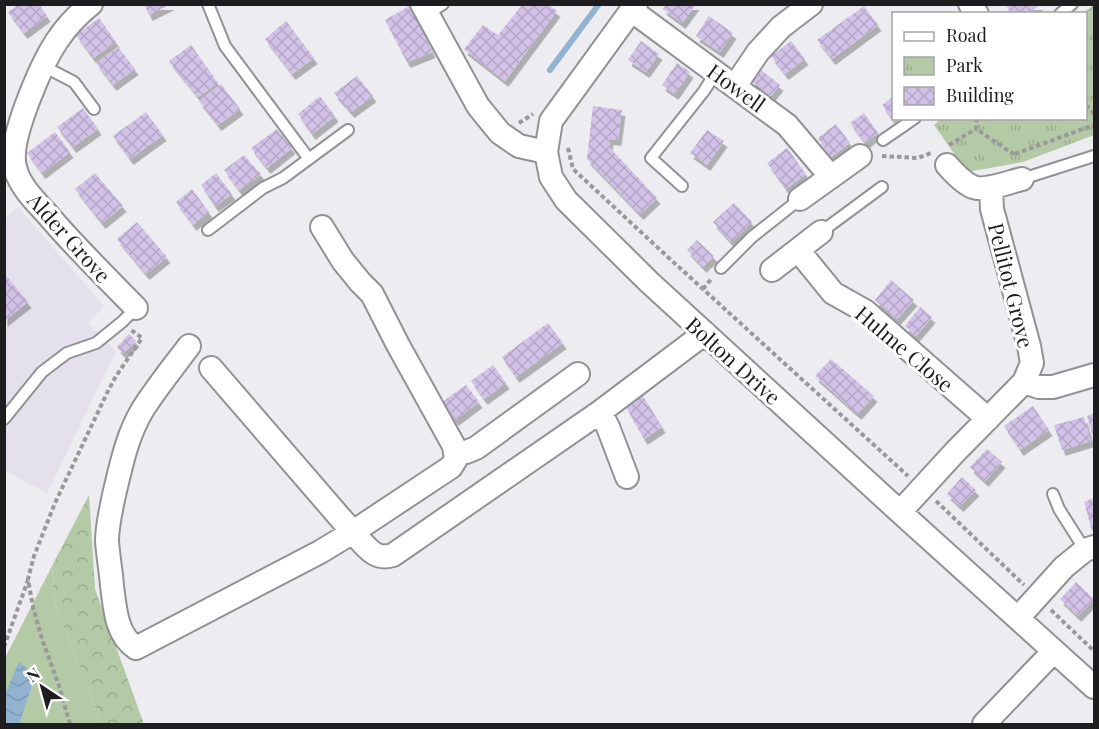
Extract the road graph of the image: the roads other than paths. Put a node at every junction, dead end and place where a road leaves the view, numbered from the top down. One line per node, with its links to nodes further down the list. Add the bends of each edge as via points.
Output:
1 (91, 4): 6 (street, Alder Grove, via 66,28)
2 (208, 4): 18 (lane, via 225,46)
3 (811, 4): 8 (street, via 781,27)
4 (633, 7): 7 (street, Howell); 14 (street, via 544,116)
5 (431, 8): 14 (street, via 478,106 500,133 519,146)
6 (42, 66): 9 (lane, via 74,82); 13 (street, Alder Grove)
7 (716, 72): 8 (street, Howell); 21 (lane, via 651,159)
8 (735, 86): 19 (street, Howell, via 787,125)
9 (94, 109)
10 (912, 120): 12 (lane)
11 (348, 130): 18 (lane)
12 (884, 140)
13 (10, 147): 31 (street, Alder Grove, via 17,174 27,191)
14 (546, 152): 32 (street, Bolton Drive, via 551,177 566,200)
15 (868, 154): 19 (street)
16 (943, 154): 23 (street, via 957,176 974,188)
17 (1095, 156): 20 (lane)
18 (309, 159): 26 (lane)
19 (831, 177): 24 (street)
20 (1022, 179): 23 (street)
21 (682, 186)
22 (882, 187): 27 (lane)
23 (991, 187): 37 (street, Pellitot Grove, via 993,209 1032,363)
24 (800, 199): 29 (lane)
25 (322, 227): 41 (street, via 343,261 372,294)
26 (208, 230)
27 (821, 232): 28 (street)
28 (798, 250): 30 (street); 40 (street, Hulme Close, via 833,292 865,311)
29 (721, 268)
30 (772, 270)
31 (129, 315): 39 (lane, via 96,343 67,353 42,372)
32 (705, 333): 38 (street); 44 (street, Bolton Drive)
33 (189, 346): 45 (street, via 149,400 129,438 110,519 107,540 116,615 130,644 136,648)
34 (211, 368): 45 (street)
35 (578, 374): 41 (street, via 476,448)
36 (1095, 375): 37 (street, via 1053,387)
37 (1024, 382): 40 (street)
38 (600, 412): 42 (street); 45 (street, via 389,557 371,551)
39 (4, 419)
40 (987, 419): 44 (street)
41 (456, 454): 45 (street, via 451,467)
42 (627, 477)
43 (1053, 494): 46 (lane, via 1059,509)
44 (900, 512): 47 (street, Bolton Drive)
45 (353, 532)
46 (1090, 549): 47 (street, via 1064,567)
47 (1018, 618): 48 (street, Bolton Drive)
48 (1054, 651): 49 (street, Bolton Drive); 50 (street)
49 (1095, 687)
50 (984, 724)

